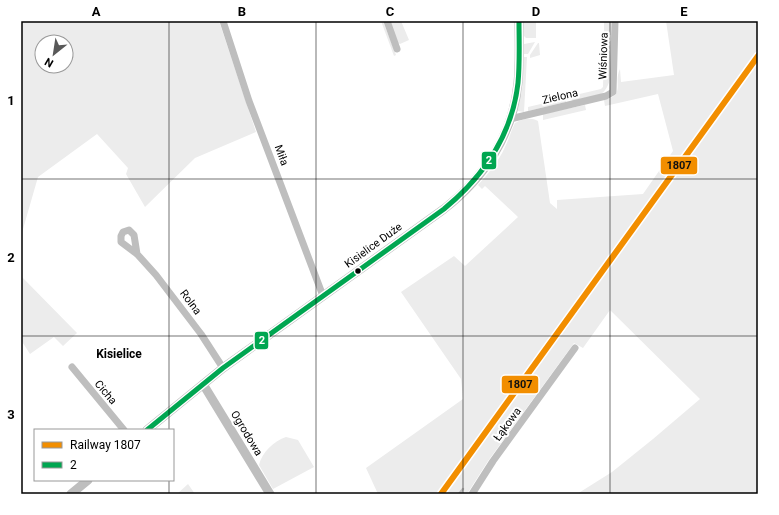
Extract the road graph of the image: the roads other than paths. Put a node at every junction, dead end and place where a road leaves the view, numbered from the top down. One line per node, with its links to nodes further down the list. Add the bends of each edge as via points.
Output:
1 (223, 21): 9 (street, Miła, via 249,101)
2 (387, 21): 5 (street)
3 (519, 21): 7 (street, Kisielice Duże, via 518,84)
4 (615, 21): 6 (street, Wiśniowa)
5 (397, 49)
6 (613, 92): 7 (street, Zielona, via 606,96)
7 (510, 119): 9 (street, Kisielice Duże, via 504,137 491,160 480,176 462,194)
8 (137, 254): 12 (street, Rolna, via 179,304)
9 (322, 296): 12 (street, Kisielice Duże)
10 (575, 348): 19 (street, Łąkowa)
11 (72, 367): 14 (street, Cicha)
12 (223, 368): 13 (street, Kisielice Duże)
13 (203, 384): 15 (street, Kisielice Duże); 18 (street, Ogrodowa)
14 (123, 429)
15 (148, 429)
16 (87, 481): 17 (street)
17 (71, 494)
18 (270, 494)
19 (472, 494)

